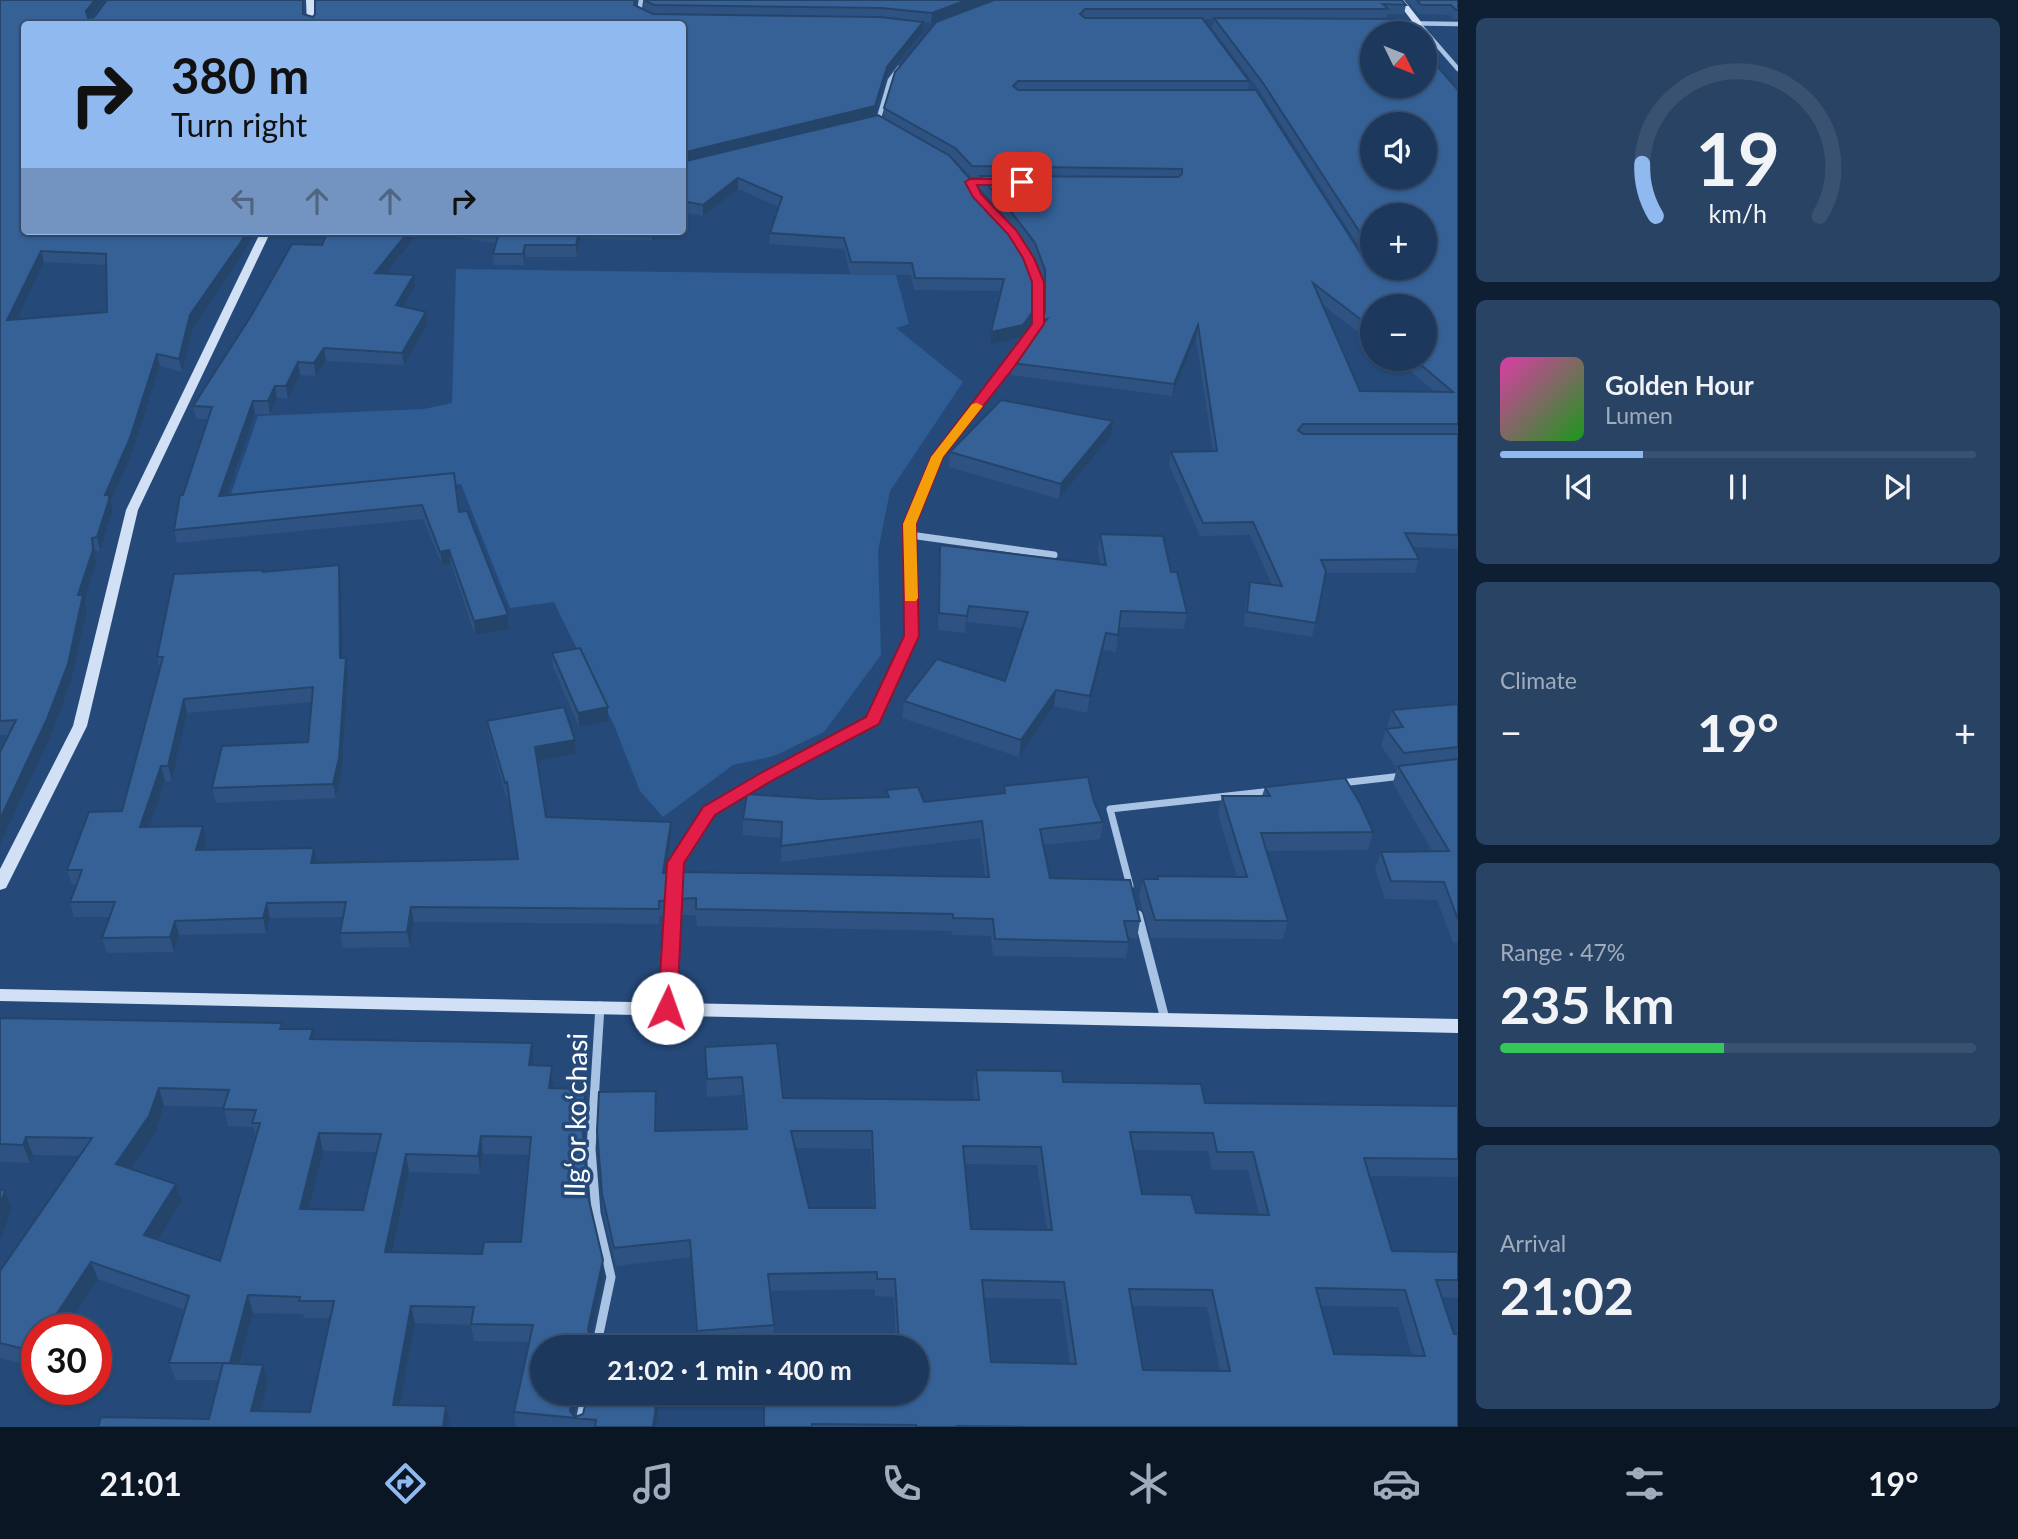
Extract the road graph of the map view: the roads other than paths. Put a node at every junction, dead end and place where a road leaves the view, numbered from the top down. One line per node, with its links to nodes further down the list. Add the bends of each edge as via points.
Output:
1 (310, 0): 5 (street)
2 (641, 0): 4 (street, via 639,13)
3 (1400, 0): 6 (street)
4 (646, 16)
5 (311, 21)
6 (1416, 21)
7 (1437, 23): 8 (street)
8 (1458, 23)
9 (1437, 45): 11 (street)
10 (906, 59): 12 (street, via 890,80)
11 (1458, 69)
12 (877, 121): 13 (street); 14 (street)
13 (864, 124)
14 (886, 126)
15 (264, 235): 22 (street, via 132,510 80,726)
16 (1029, 258): 17 (street, via 1038,282 1038,324 937,457 909,524)
17 (910, 535): 18 (street); 25 (street, via 911,636 873,720 709,811 676,863)
18 (1054, 555)
19 (1418, 774): 20 (street)
20 (1338, 783)
21 (1284, 789): 26 (street, via 1110,809)
22 (0, 884)
23 (0, 995): 24 (street)
24 (600, 1006): 25 (street); 28 (street, Ilgʻor koʻchasi, via 591,1149 596,1213 611,1277)
25 (667, 1008): 26 (street)
26 (1165, 1019): 27 (street)
27 (1458, 1026)
28 (599, 1335)
29 (584, 1405): 30 (street)
30 (579, 1427)

